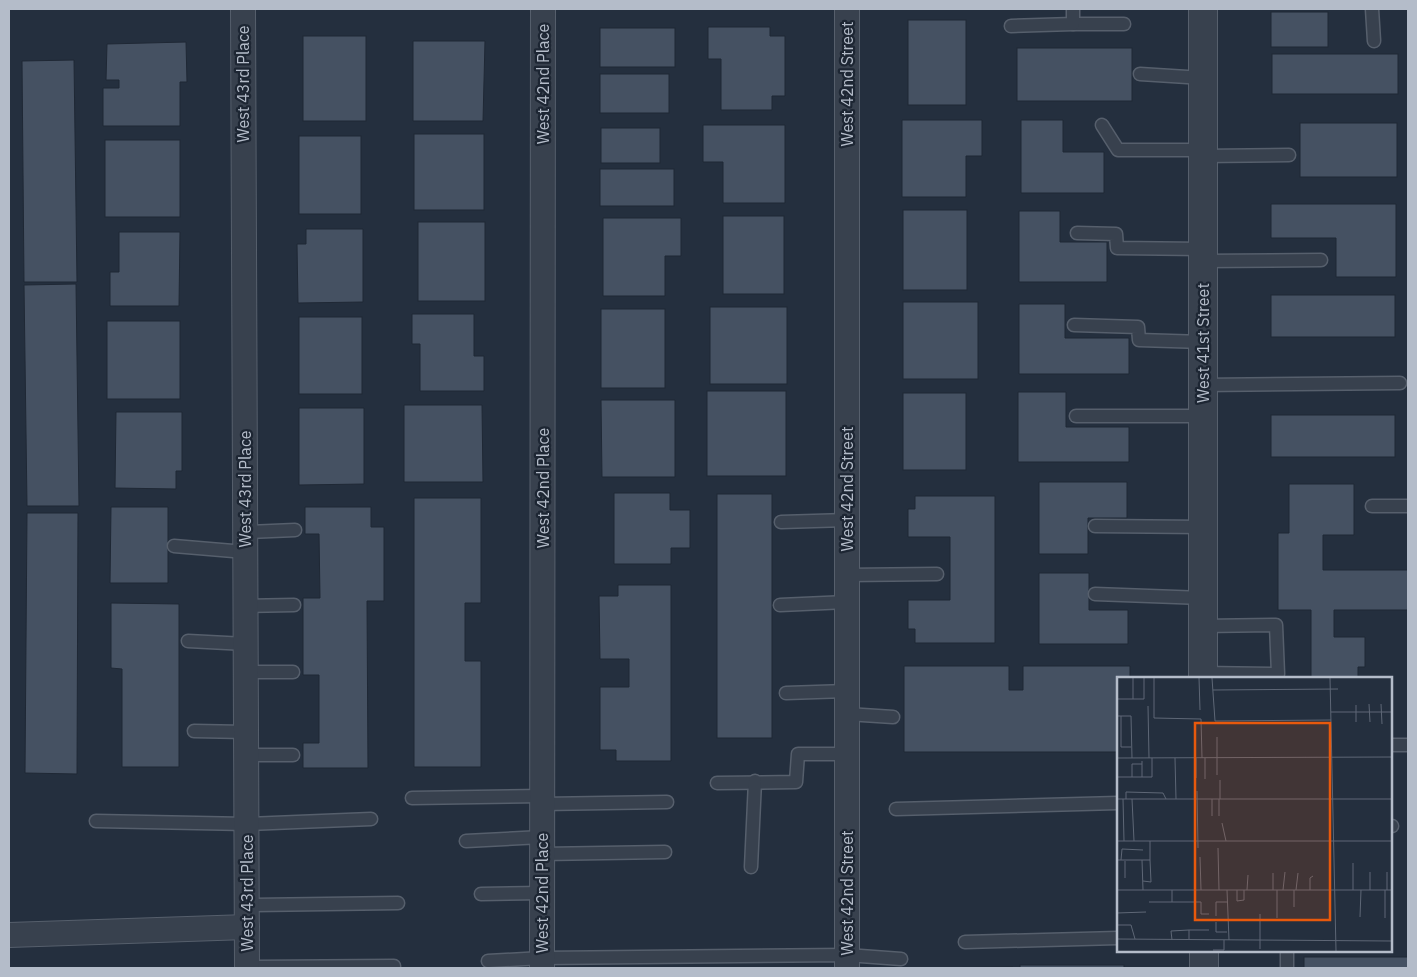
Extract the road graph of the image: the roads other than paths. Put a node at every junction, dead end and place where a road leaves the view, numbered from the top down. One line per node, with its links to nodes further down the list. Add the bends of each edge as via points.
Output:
1 (243, 9): 32 (street, West 43rd Place)
2 (543, 9): 60 (street, West 42nd Place)
3 (846, 9): 27 (street, West 42nd Street)
4 (1073, 9): 7 (lane)
5 (1203, 9): 12 (street, West 41st Street)
6 (1372, 9): 10 (lane)
7 (1073, 24): 8 (lane); 9 (lane)
8 (1124, 24)
9 (1011, 26)
10 (1374, 41)
11 (1140, 74): 12 (lane)
12 (1203, 78): 14 (street, West 41st Street)
13 (1102, 124): 14 (lane, via 1118,150)
14 (1203, 153): 15 (lane); 17 (street, West 41st Street)
15 (1289, 155)
16 (1077, 234): 17 (lane, via 1116,234 1117,248)
17 (1203, 255): 18 (lane); 20 (street, West 41st Street)
18 (1321, 260)
19 (1074, 325): 20 (lane, via 1138,327 1139,340)
20 (1203, 342): 22 (street, West 41st Street)
21 (1400, 383): 22 (lane)
22 (1203, 385): 24 (street, West 41st Street)
23 (1076, 416): 24 (lane)
24 (1203, 416): 30 (street, West 41st Street)
25 (1372, 506): 26 (lane)
26 (1408, 506)
27 (847, 520): 28 (lane); 35 (street, West 42nd Street)
28 (782, 522)
29 (1095, 526): 30 (lane)
30 (1203, 527): 37 (street, West 41st Street)
31 (295, 530): 32 (lane)
32 (245, 542): 33 (lane); 41 (street, West 43rd Place)
33 (174, 546)
34 (937, 574): 35 (lane)
35 (847, 575): 38 (street, West 42nd Street)
36 (1095, 594): 37 (lane)
37 (1203, 598): 42 (street, West 41st Street)
38 (847, 602): 40 (lane); 49 (street, West 42nd Street)
39 (294, 605): 41 (lane)
40 (780, 605)
41 (246, 606): 44 (street, West 43rd Place)
42 (1203, 626): 47 (street, West 41st Street); 47 (lane, via 1276,625 1278,674)
43 (188, 641): 44 (lane)
44 (246, 644): 45 (street, West 43rd Place)
45 (246, 672): 46 (lane); 52 (street, West 43rd Place)
46 (293, 672)
47 (1203, 676)
48 (786, 693): 49 (lane)
49 (847, 703): 50 (lane); 55 (street, West 42nd Street)
50 (893, 717)
51 (194, 731): 52 (lane)
52 (246, 743): 56 (lane); 66 (street, West 43rd Place)
53 (1392, 745): 54 (lane)
54 (1408, 745)
55 (847, 754): 57 (lane, via 798,754 796,782); 82 (street, West 42nd Street)
56 (293, 755)
57 (755, 781): 58 (lane); 70 (lane)
58 (717, 783)
59 (412, 798): 60 (lane)
60 (542, 800): 61 (lane); 68 (street, West 42nd Place)
61 (667, 802)
62 (1117, 803): 63 (lane)
63 (896, 809)
64 (371, 819): 66 (lane)
65 (96, 821): 66 (lane)
66 (247, 824): 74 (street, West 43rd Place)
67 (466, 840): 68 (lane)
68 (542, 846): 69 (lane); 71 (street, West 42nd Place)
69 (665, 852)
70 (751, 867)
71 (542, 893): 72 (lane); 83 (street, West 42nd Place)
72 (481, 894)
73 (398, 903): 74 (lane)
74 (247, 916): 75 (street); 85 (street, West 43rd Place)
75 (9, 935)
76 (1117, 938): 77 (lane)
77 (965, 942)
78 (1204, 952): 86 (street)
79 (1287, 952): 87 (lane)
80 (902, 959): 82 (lane)
81 (488, 961): 83 (lane)
82 (847, 962): 83 (lane)
83 (542, 963)
84 (394, 966): 85 (lane)
85 (247, 968)
86 (1204, 968)
87 (1287, 968)

